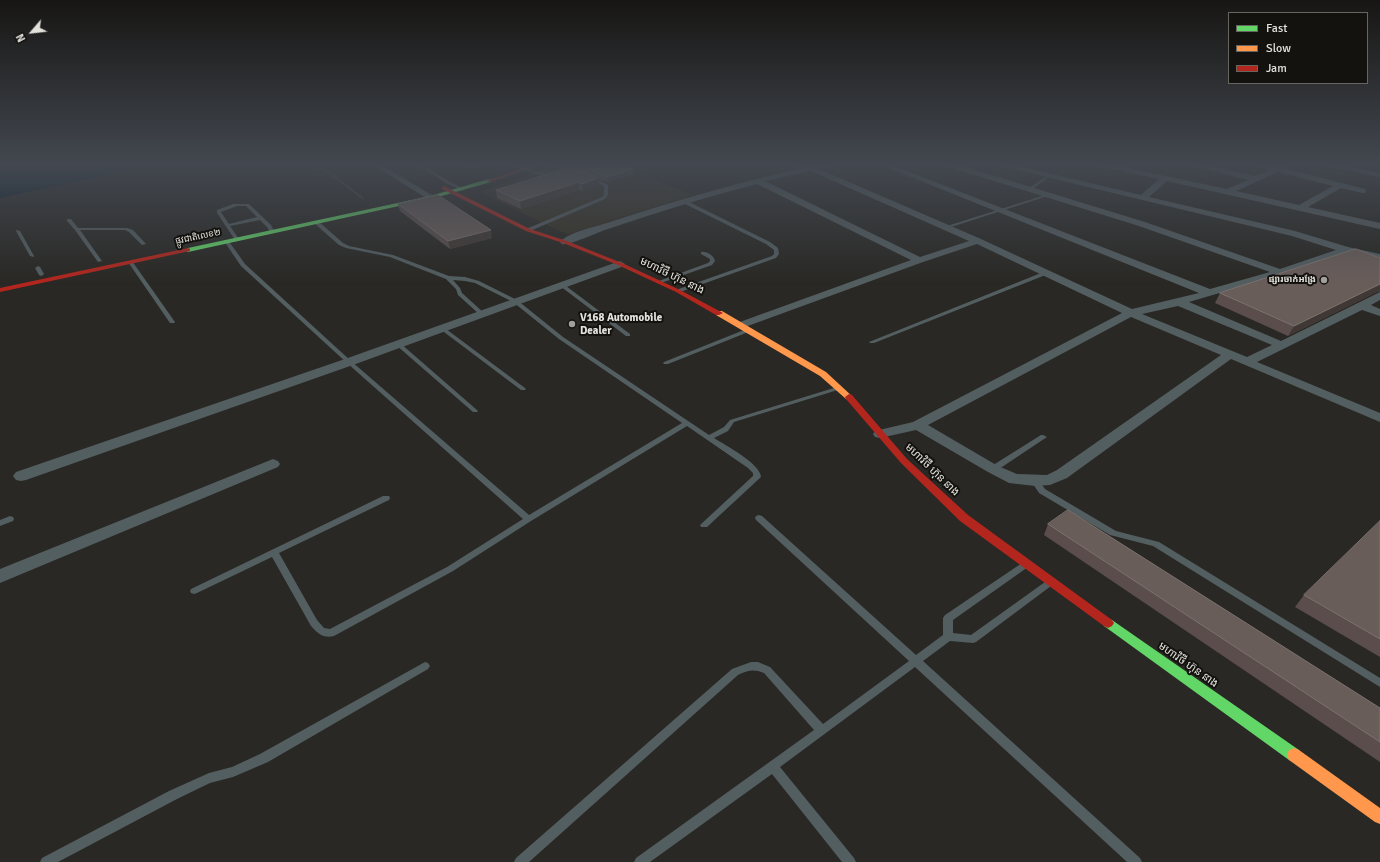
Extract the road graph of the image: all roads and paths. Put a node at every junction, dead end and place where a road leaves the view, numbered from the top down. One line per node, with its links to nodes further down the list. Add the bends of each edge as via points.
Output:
1 (371, 204): 23 (main road, ផ្លូវជាតិលេខ២)
2 (390, 204): 19 (main road, ផ្លូវជាតិលេខ២)
3 (480, 204): 24 (main road, មហាវិថី ហ៊ុន នាង)
4 (589, 204): 24 (lane)
5 (678, 204): 29 (street)
6 (690, 204): 46 (lane, via 768,243 776,249 777,254)
7 (805, 204): 35 (street)
8 (893, 204): 21 (street)
9 (985, 204): 16 (street)
10 (1019, 204): 16 (lane)
11 (1079, 204): 39 (street)
12 (1168, 204): 31 (street, via 1295,234)
13 (1284, 204): 15 (street)
14 (1307, 204): 15 (street)
15 (1301, 208): 20 (street)
16 (1000, 210): 21 (lane); 47 (street)
17 (261, 218): 23 (lane); 26 (lane); 26 (lane, via 247,205 220,211)
18 (69, 220): 22 (lane)
19 (316, 222): 23 (main road, ផ្លូវជាតិលេខ២); 41 (lane, via 341,244 355,250 391,256)
20 (1380, 226)
21 (946, 227): 28 (street)
22 (77, 229): 30 (lane, via 125,229 131,231); 36 (lane)
23 (271, 229): 26 (main road, ផ្លូវជាតិលេខ២)
24 (528, 230): 29 (main road, មហាវិថី ហ៊ុន នាង)
25 (18, 231): 33 (lane)
26 (234, 232): 27 (main road, ផ្លូវជាតិលេខ២); 36 (main road, ផ្លូវជាតិលេខ២)
27 (226, 241): 37 (main road, ផ្លូវជាតិលេខ២); 63 (lane, via 243,265)
28 (978, 241): 35 (street); 40 (street)
29 (565, 242): 38 (main road, មហាវិថី ហ៊ុន នាង)
30 (144, 244)
31 (1346, 250): 34 (street); 39 (street)
32 (703, 252): 43 (lane, via 712,258 710,264)
33 (32, 256)
34 (1380, 257)
35 (919, 260): 57 (street)
36 (100, 262): 42 (main road, ផ្លូវជាតិលេខ២, via 40,271)
37 (130, 262): 45 (main road, ផ្លូវជាតិលេខ២); 55 (lane)
38 (620, 264): 43 (main road, មហាវិថី ហ៊ុន នាង); 44 (street)
39 (1280, 272): 47 (street)
40 (1046, 273): 54 (street); 59 (lane)
41 (448, 278): 49 (lane, via 477,282); 53 (lane, via 460,294)
42 (0, 282)
43 (659, 282): 46 (main road, មហាវិថី ហ៊ុន នាង)
44 (562, 285): 49 (street); 58 (lane)
45 (0, 290)
46 (678, 291): 57 (main road, មហាវិថី ហ៊ុន នាង)
47 (1210, 293): 50 (street)
48 (1380, 295): 51 (street)
49 (515, 301): 53 (street); 70 (lane, via 562,338)
50 (1179, 302): 54 (street); 61 (street)
51 (1362, 306): 52 (street); 61 (street)
52 (1380, 312)
53 (481, 313): 56 (street)
54 (1131, 313): 62 (street); 71 (street)
55 (172, 322)
56 (442, 328): 60 (street); 67 (lane)
57 (745, 328): 65 (lane); 66 (main road, មហាវិថី ហ៊ុន នាង, via 823,374)
58 (628, 335)
59 (872, 342)
60 (398, 344): 63 (street); 68 (lane)
61 (1281, 345): 64 (street)
62 (1229, 355): 64 (street); 78 (street, via 1062,474 1050,480)
63 (349, 362): 77 (street); 81 (lane)
64 (1247, 362): 69 (street)
65 (666, 363)
66 (840, 388): 72 (main road, មហាវិថី ហ៊ុន នាង); 74 (lane, via 732,421 726,429)
67 (523, 389)
68 (474, 411)
69 (1380, 418)
70 (687, 423): 74 (lane); 81 (lane)
71 (918, 425): 72 (street); 76 (street)
72 (880, 434): 86 (main road, មហាវិថី ហ៊ុន នាង, via 904,461 959,513)
73 (1043, 437): 76 (lane)
74 (708, 438): 84 (lane, via 751,466 757,477)
75 (273, 464): 87 (street)
76 (993, 469): 78 (street, via 1014,479)
77 (21, 476)
78 (1035, 482): 93 (lane, via 1042,491 1113,533 1156,544)
79 (386, 498): 85 (lane)
80 (758, 518): 91 (lane)
81 (528, 519): 85 (lane, via 450,569 331,633 320,631 314,623)
82 (10, 520): 83 (lane)
83 (0, 523)
84 (704, 525)
85 (274, 552): 89 (lane)
86 (1026, 564): 88 (main road, មហាវិថី ហ៊ុន នាង); 90 (lane, via 948,618)
87 (0, 576)
88 (1051, 582): 90 (lane, via 973,639); 96 (main road, មហាវិថី ហ៊ុន នាង)
89 (194, 591)
90 (948, 637): 91 (lane)
91 (916, 662): 94 (lane); 101 (lane)
92 (425, 666): 97 (lane, via 264,758 233,772 209,778 173,795)
93 (1380, 683)
94 (822, 731): 95 (lane); 98 (lane, via 767,670 757,665 746,666 735,672)
95 (772, 767): 99 (lane); 100 (lane)
96 (1380, 817)
97 (46, 862)
98 (520, 862)
99 (640, 862)
100 (850, 862)
101 (1136, 862)

